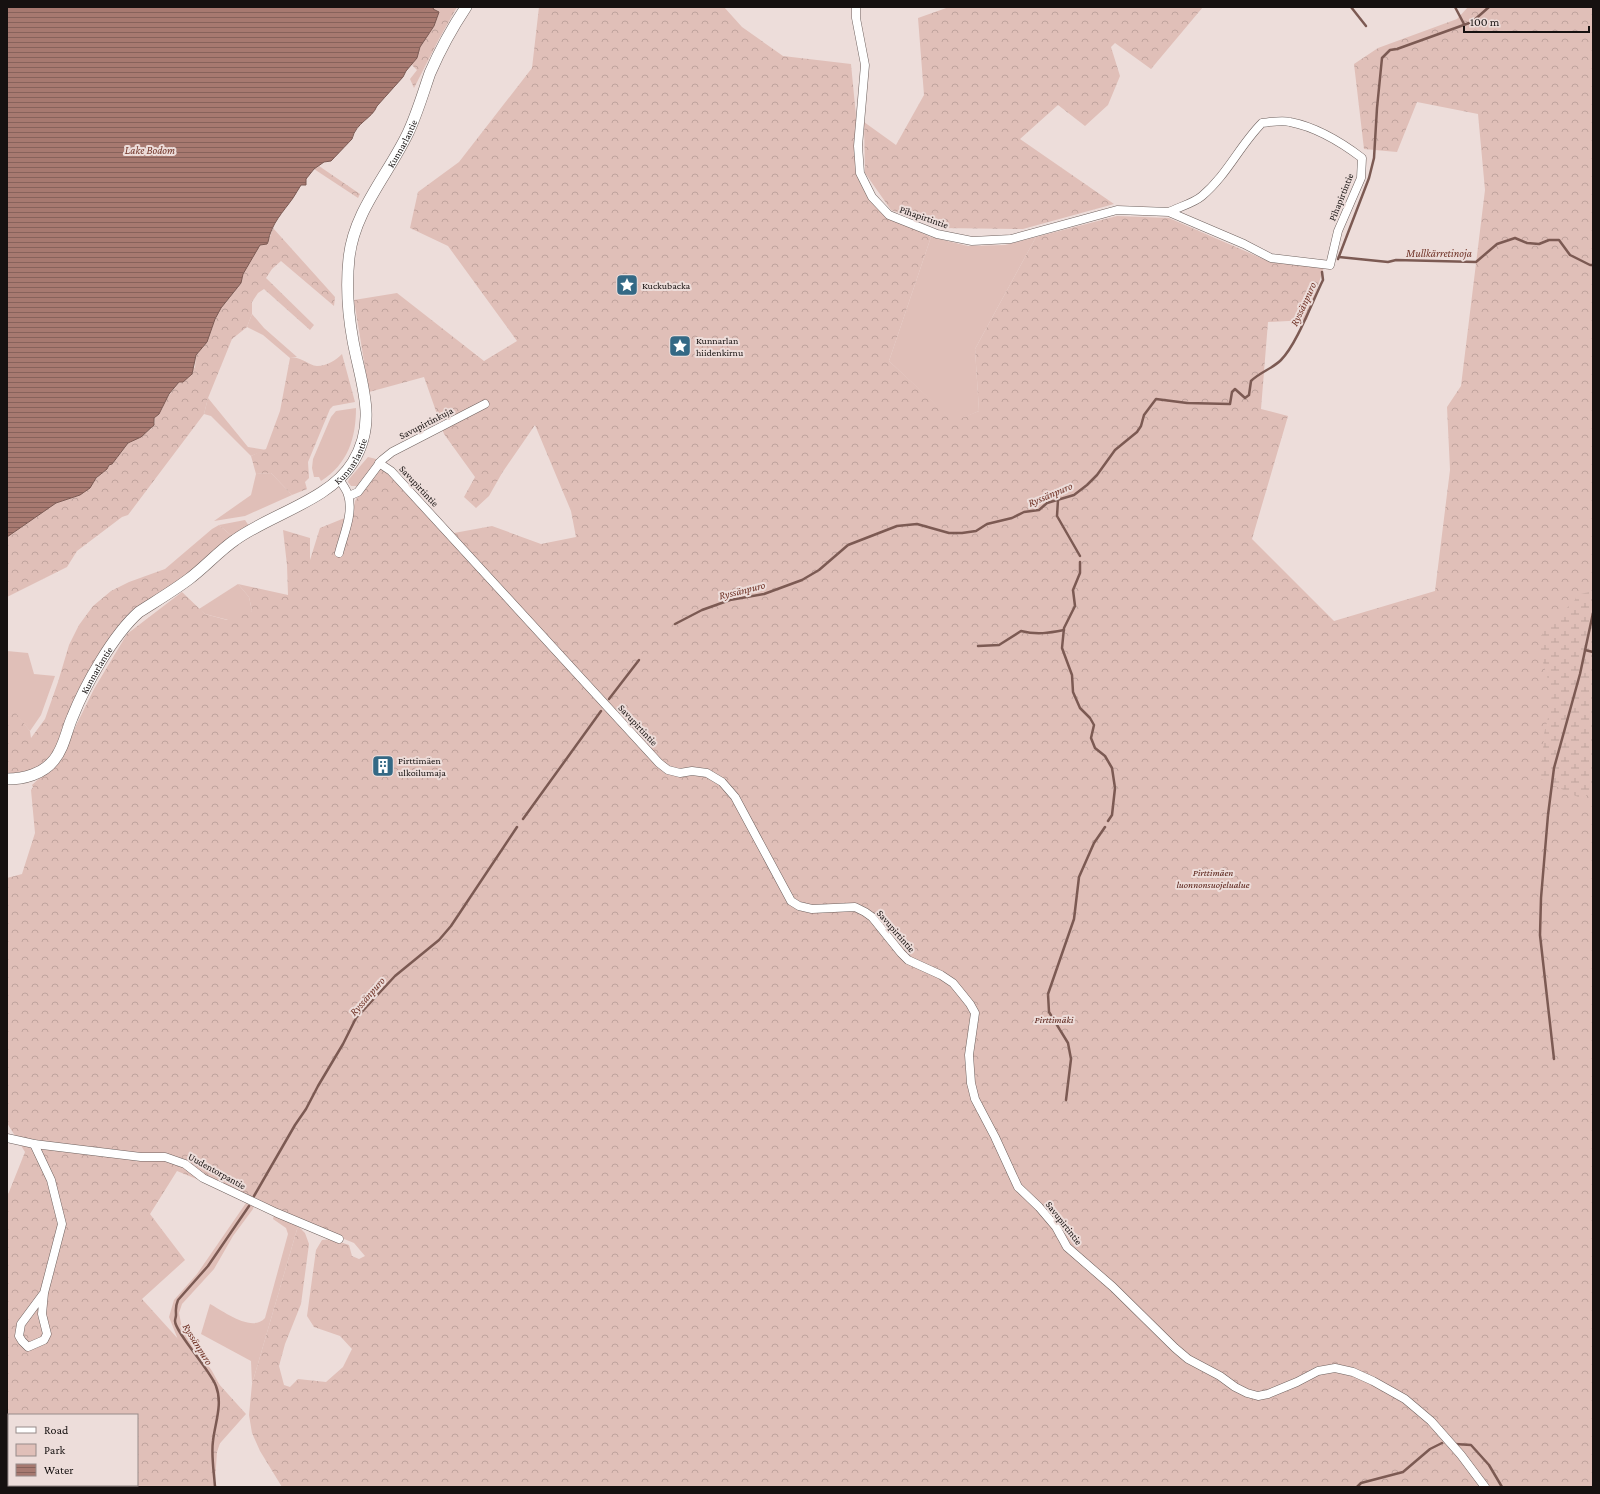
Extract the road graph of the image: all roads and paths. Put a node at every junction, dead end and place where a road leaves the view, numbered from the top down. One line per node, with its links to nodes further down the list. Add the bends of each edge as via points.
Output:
1 (466, 7): 6 (main road, Kunnarlantie, via 443,46 408,132 366,206 352,239 347,274 350,322 365,392 367,415 360,448 349,468)
2 (856, 7): 3 (street, Pihapirtintie, via 865,66 858,146 860,173 872,197 888,215 937,234 972,241 1011,239 1117,210)
3 (1169, 212): 3 (street, Pihapirtintie, via 1271,258 1330,264 1338,231 1361,178 1362,158 1344,144 1307,126 1289,122 1262,123 1248,137 1225,172 1201,197)
4 (485, 404): 5 (street, Savupirtinkuja, via 392,452)
5 (379, 463): 7 (street, via 358,492); 14 (street, Savupirtintie, via 391,471 659,763 668,770 680,773 707,773 722,782 735,797 792,901 799,906 812,908 855,907 865,912 872,916 908,960 952,983 975,1013 969,1054 975,1100 1018,1187 1056,1227 1067,1247 1175,1348 1188,1359 1235,1387 1258,1396 1297,1382 1318,1371 1335,1368 1353,1372 1405,1400 1430,1421 1461,1455)
6 (339, 479): 7 (street); 9 (main road, Kunnarlantie, via 316,495 235,540 189,579 131,618 113,642 88,686 60,752 54,760 48,767 33,775)
7 (349, 496): 8 (street, via 350,510)
8 (339, 553)
9 (7, 779)
10 (7, 1138): 11 (street, Uudentorpantie)
11 (34, 1144): 12 (street, Uudentorpantie, via 141,1157 165,1156 185,1164 203,1178); 13 (street, via 52,1180 62,1224)
12 (339, 1239)
13 (44, 1294): 13 (street, via 42,1314 47,1334 44,1340 28,1347 19,1336 21,1324)
14 (1485, 1487)

